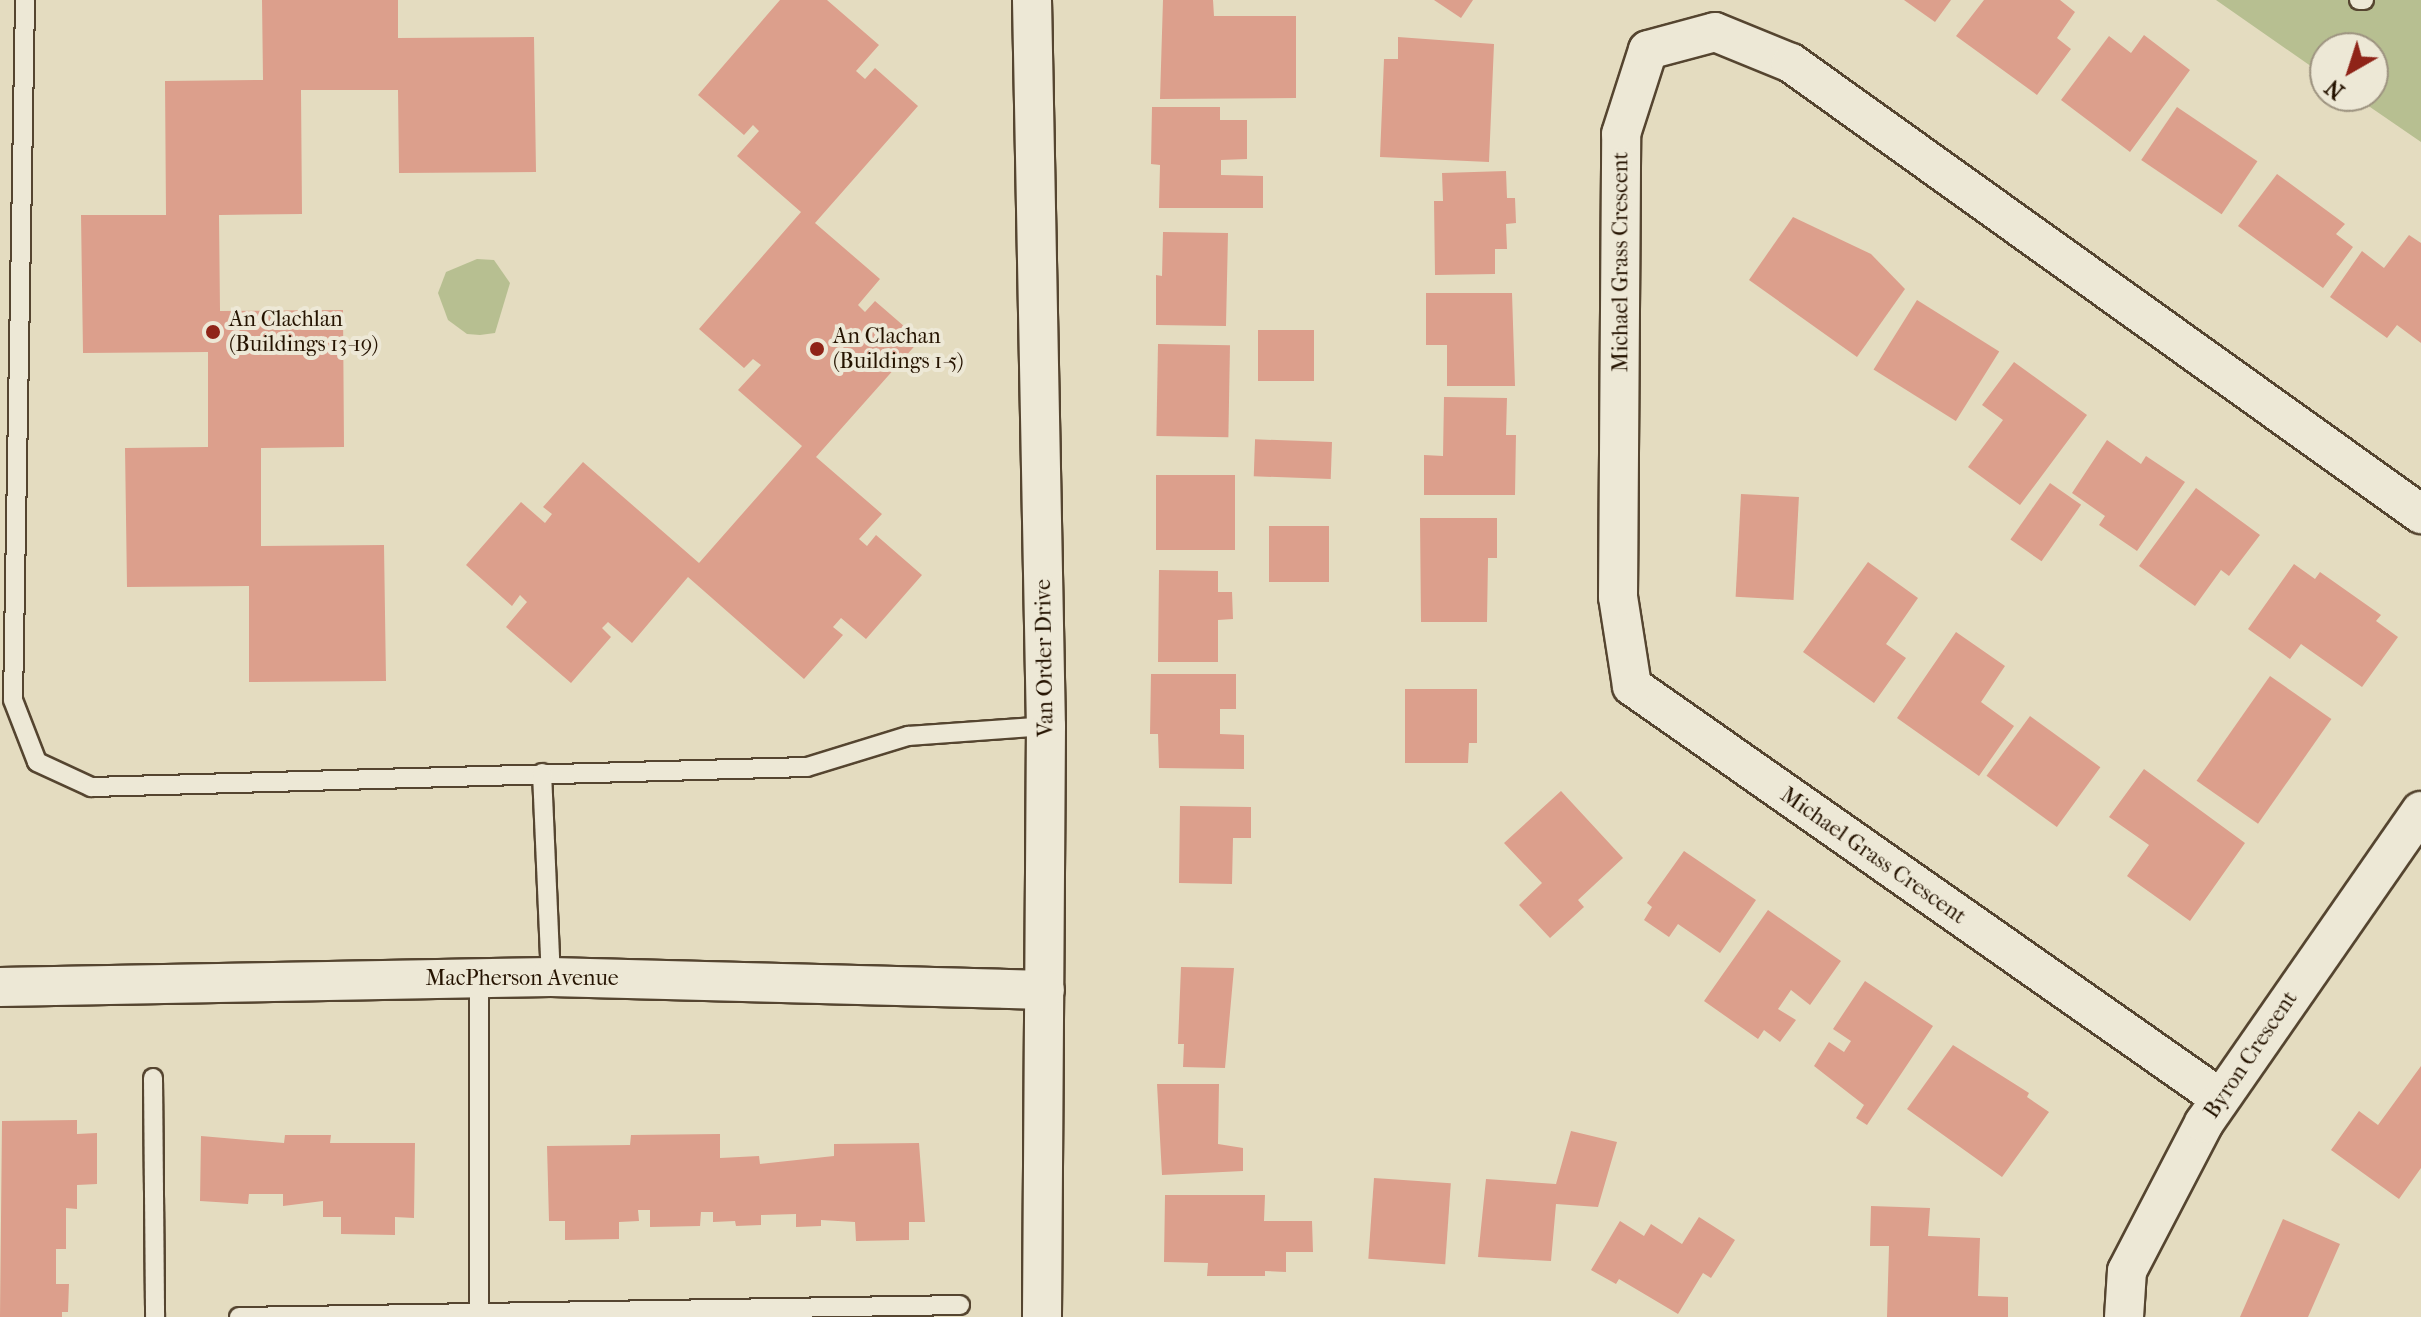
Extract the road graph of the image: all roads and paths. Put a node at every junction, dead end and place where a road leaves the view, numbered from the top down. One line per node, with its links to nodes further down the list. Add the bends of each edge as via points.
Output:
1 (25, 0): 5 (lane, via 13,700 37,762 91,787)
2 (1032, 0): 4 (street, Van Order Drive)
3 (2421, 514): 12 (street, Michael Grass Crescent, via 1791,63 1715,32 1648,50 1621,134 1618,597 1632,686)
4 (1046, 726): 5 (lane, via 908,736 807,767); 10 (street, Van Order Drive)
5 (542, 773): 7 (lane)
6 (2421, 811): 12 (street, Byron Crescent)
7 (551, 977): 8 (street, MacPherson Avenue); 10 (street, MacPherson Avenue)
8 (479, 979): 9 (street, MacPherson Avenue); 14 (lane)
9 (0, 987)
10 (1045, 990): 18 (street, Van Order Drive)
11 (153, 1078): 16 (lane)
12 (2220, 1098): 19 (street, Byron Crescent, via 2127,1271)
13 (960, 1305): 15 (lane)
14 (479, 1310): 15 (lane); 17 (lane)
15 (750, 1313)
16 (155, 1317)
17 (239, 1317)
18 (1042, 1317)
19 (2124, 1317)

